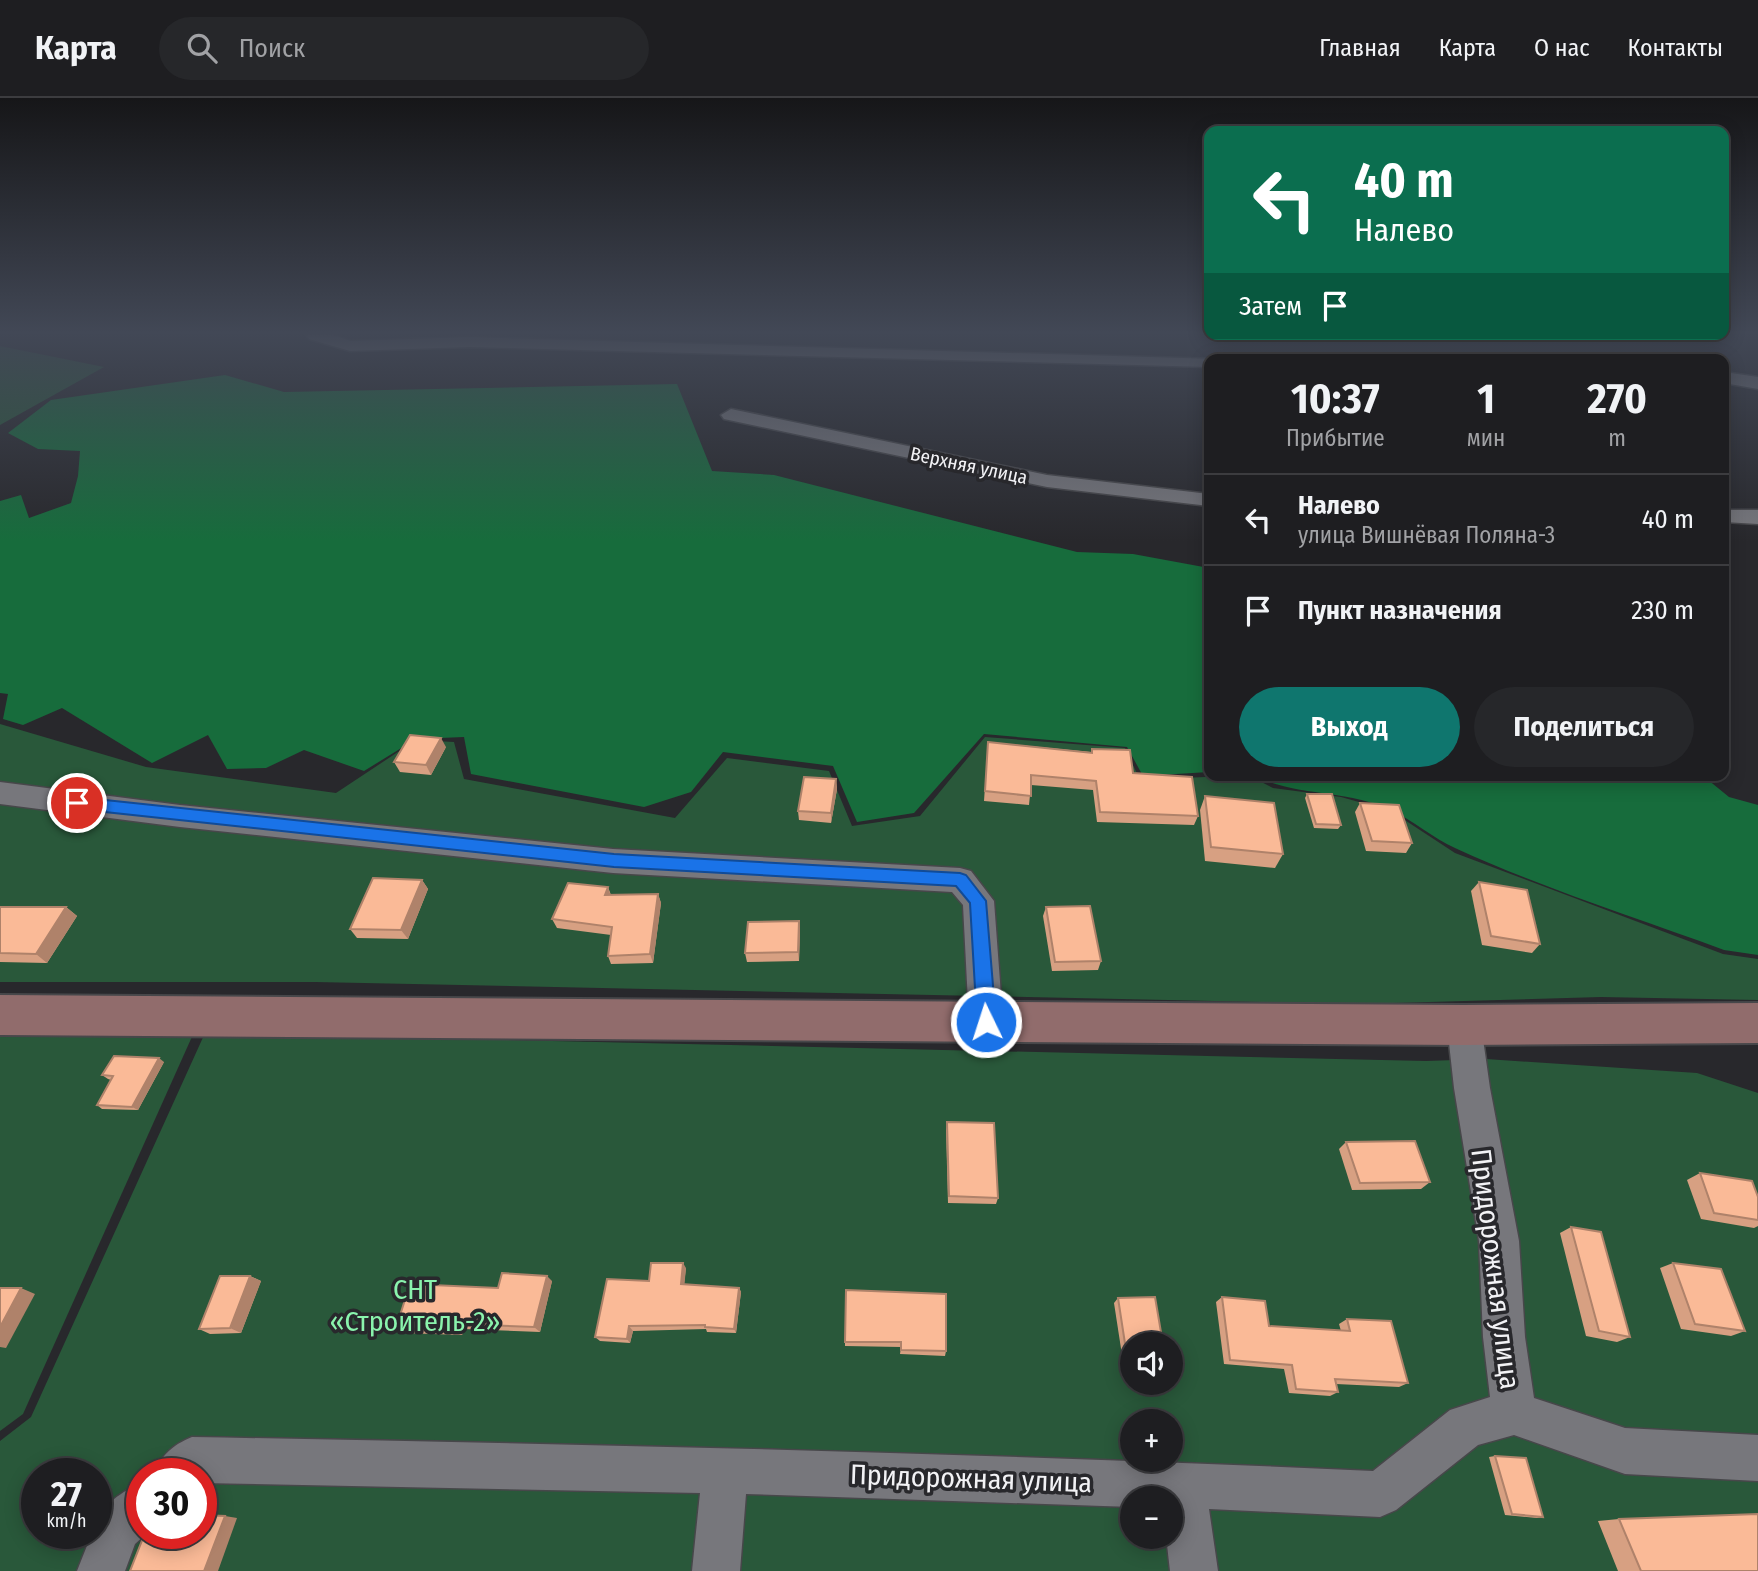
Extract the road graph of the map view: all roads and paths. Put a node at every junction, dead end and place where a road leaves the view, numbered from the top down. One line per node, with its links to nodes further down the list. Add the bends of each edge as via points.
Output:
1 (732, 415): 2 (street, Верхняя улица, via 1048,481)
2 (1204, 499)
3 (1729, 516): 4 (street)
4 (1758, 517)
5 (0, 793): 7 (street, via 614,861 960,880 978,901)
6 (0, 1016): 7 (main road)
7 (986, 1022): 9 (main road)
8 (1758, 1023): 9 (main road)
9 (1464, 1025): 10 (street, Придорожная улица, via 1499,1241)
10 (1514, 1413): 11 (street, via 1625,1451); 14 (street, Придорожная улица, via 1466,1426 1380,1494)
11 (1758, 1458)
12 (217, 1460): 13 (street, Придорожная улица)
13 (725, 1470): 14 (street, Придорожная улица); 17 (street)
14 (1182, 1484): 18 (street)
15 (126, 1521): 16 (street, via 118,1528)
16 (100, 1571)
17 (716, 1571)
18 (1194, 1571)

